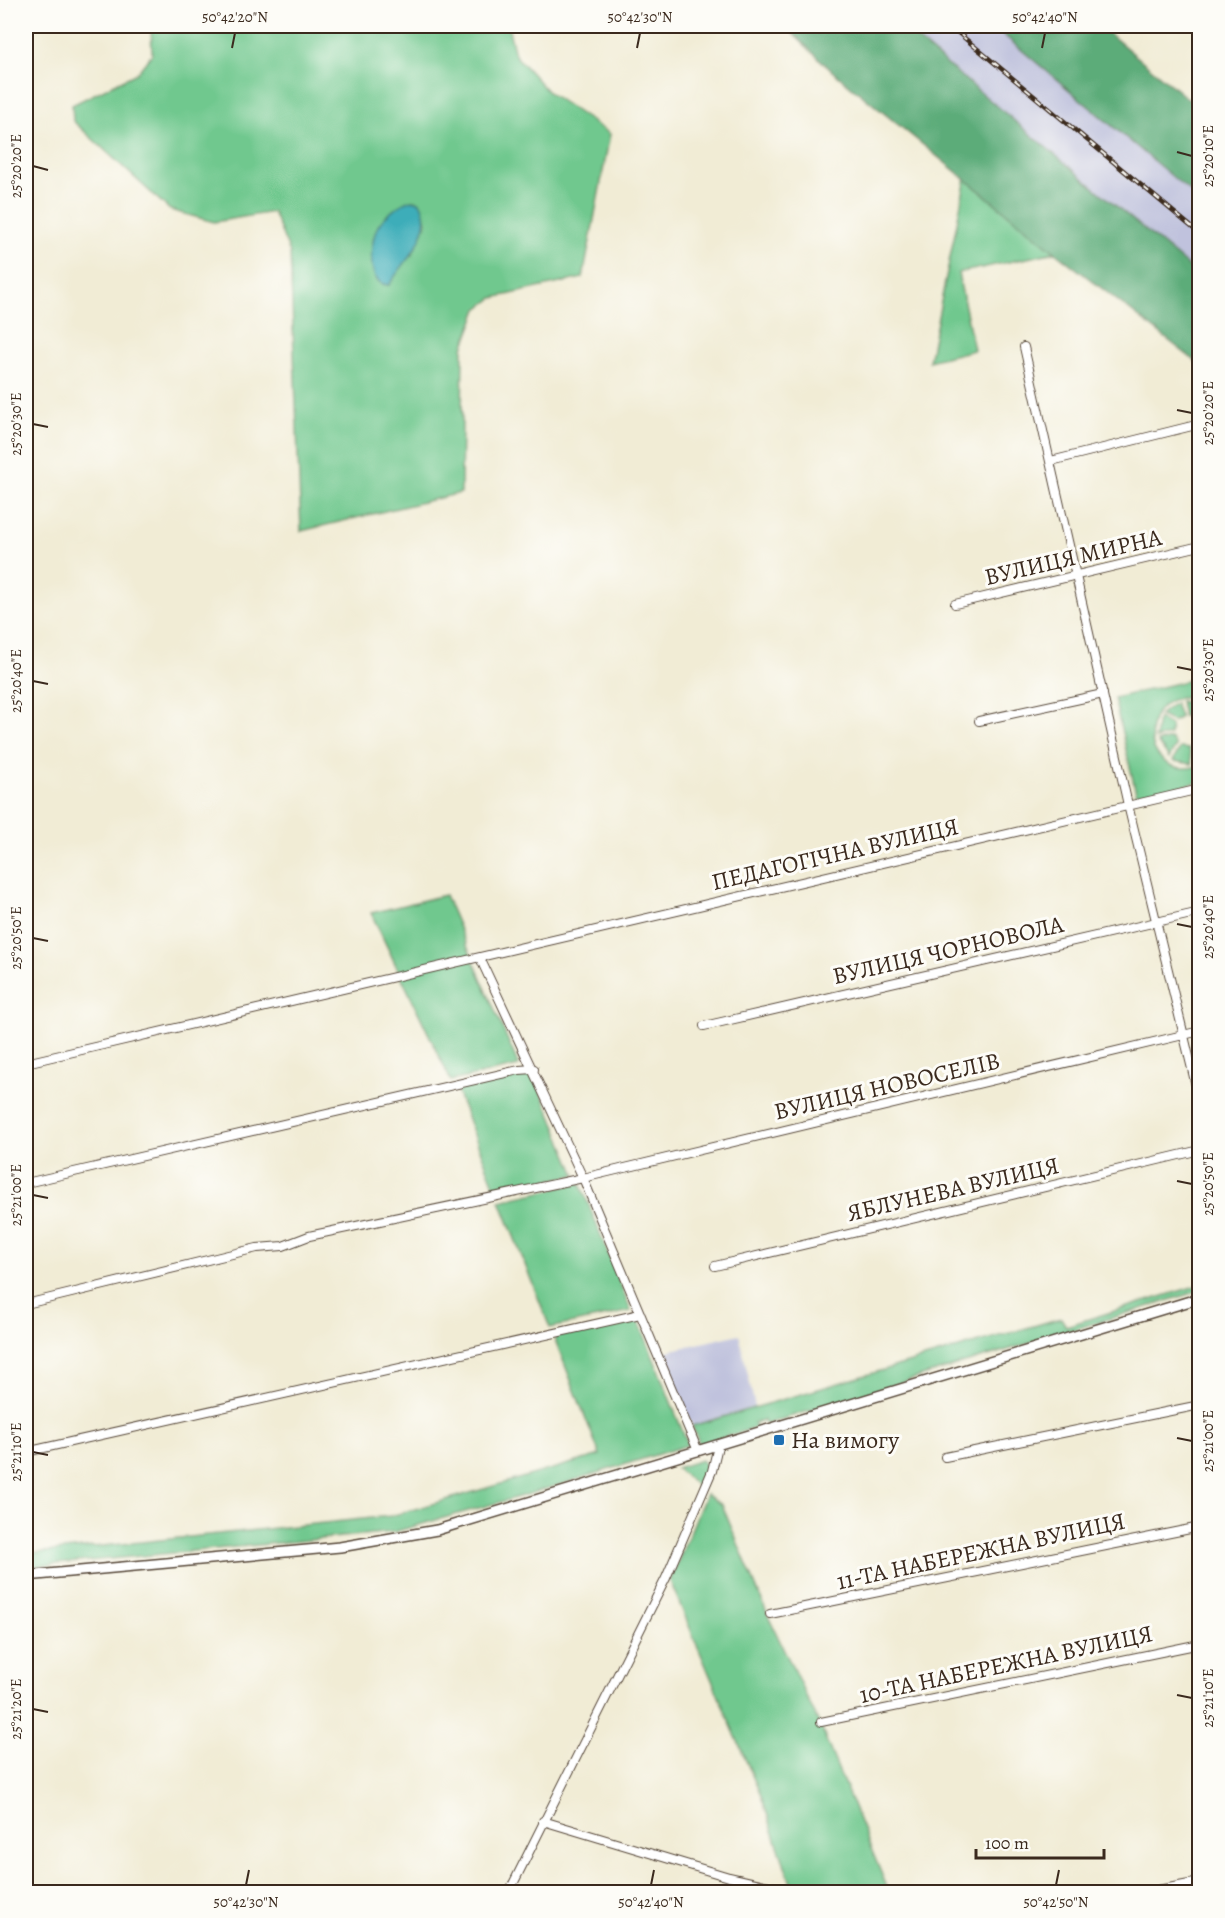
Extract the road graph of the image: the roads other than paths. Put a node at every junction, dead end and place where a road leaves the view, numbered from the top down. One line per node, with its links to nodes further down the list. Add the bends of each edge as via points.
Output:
1 (1024, 346): 3 (street)
2 (1200, 424): 3 (street)
3 (1051, 461): 5 (street)
4 (1200, 546): 5 (street, ВУЛИЦЯ МИРНА)
5 (1077, 576): 6 (street, ВУЛИЦЯ МИРНА); 7 (street)
6 (956, 604)
7 (1103, 694): 8 (street); 10 (street)
8 (979, 721)
9 (1200, 789): 10 (street, ПЕДАГОГІЧНА ВУЛИЦЯ)
10 (1128, 805): 12 (street); 13 (street, ПЕДАГОГІЧНА ВУЛИЦЯ)
11 (1200, 912): 12 (street, ВУЛИЦЯ ЧОРНОВОЛА)
12 (1156, 922): 14 (street, ВУЛИЦЯ ЧОРНОВОЛА); 16 (street)
13 (480, 958): 17 (street, ПЕДАГОГІЧНА ВУЛИЦЯ); 18 (street)
14 (704, 1026)
15 (1200, 1031): 16 (street, ВУЛИЦЯ НОВОСЕЛІВ)
16 (1184, 1035): 19 (street); 21 (street, ВУЛИЦЯ НОВОСЕЛІВ)
17 (26, 1063)
18 (534, 1069): 21 (street); 22 (street)
19 (1200, 1102)
20 (1200, 1150): 23 (street, ЯБЛУНЕВА ВУЛИЦЯ)
21 (583, 1178): 25 (street, ВУЛИЦЯ НОВОСЕЛІВ, via 309,1236 283,1246 257,1248); 26 (street)
22 (26, 1183)
23 (715, 1266)
24 (1200, 1298): 28 (street)
25 (26, 1304)
26 (640, 1314): 29 (street); 30 (street)
27 (1200, 1405): 31 (street)
28 (718, 1446): 30 (street); 37 (street, via 712,1471 666,1578)
29 (26, 1452)
30 (698, 1452): 33 (street, via 437,1530 394,1539)
31 (945, 1457)
32 (1200, 1527): 34 (street, 11-ТА НАБЕРЕЖНА ВУЛИЦЯ)
33 (26, 1576)
34 (770, 1614)
35 (1200, 1644): 36 (street, 10-ТА НАБЕРЕЖНА ВУЛИЦЯ)
36 (821, 1722)
37 (543, 1821): 39 (street, via 729,1877); 40 (street)
38 (1200, 1882): 41 (street)
39 (791, 1891)
40 (509, 1893)
41 (1147, 1893)

